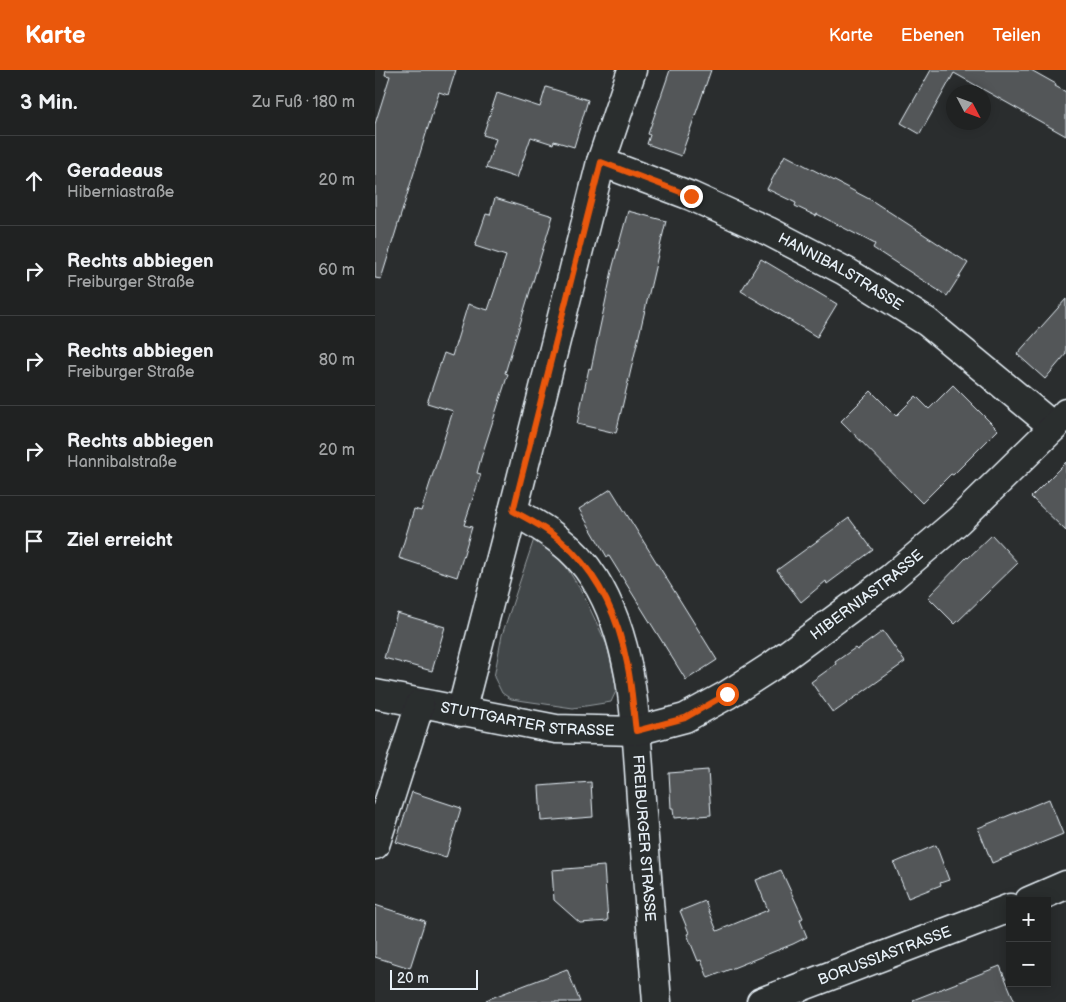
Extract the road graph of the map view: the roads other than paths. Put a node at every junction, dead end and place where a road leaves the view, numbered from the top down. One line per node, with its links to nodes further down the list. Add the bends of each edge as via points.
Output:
1 (632, 70): 2 (street)
2 (601, 162): 3 (street, HANNIBALSTRASSE, via 691,196 845,271 927,322); 4 (street)
3 (1060, 420): 9 (street, HIBERNIASTRASSE, via 959,520 899,572 780,660 685,718)
4 (513, 511): 8 (street); 9 (street, FREIBURGER STRASSE, via 545,528 572,550 611,607 627,663)
5 (375, 688): 7 (street, STUTTGARTER STRASSE)
6 (375, 694): 7 (street, STUTTGARTER STRASSE)
7 (412, 702): 8 (street, STUTTGARTER STRASSE); 10 (street, STUTTGARTER STRASSE)
8 (461, 712): 9 (street, STUTTGARTER STRASSE, via 556,730)
9 (636, 731): 14 (street, FREIBURGER STRASSE)
10 (375, 845)
11 (1066, 885): 12 (street)
12 (1038, 897)
13 (1006, 910): 15 (street, BORUSSIASTRASSE)
14 (657, 1002)
15 (761, 1002)

